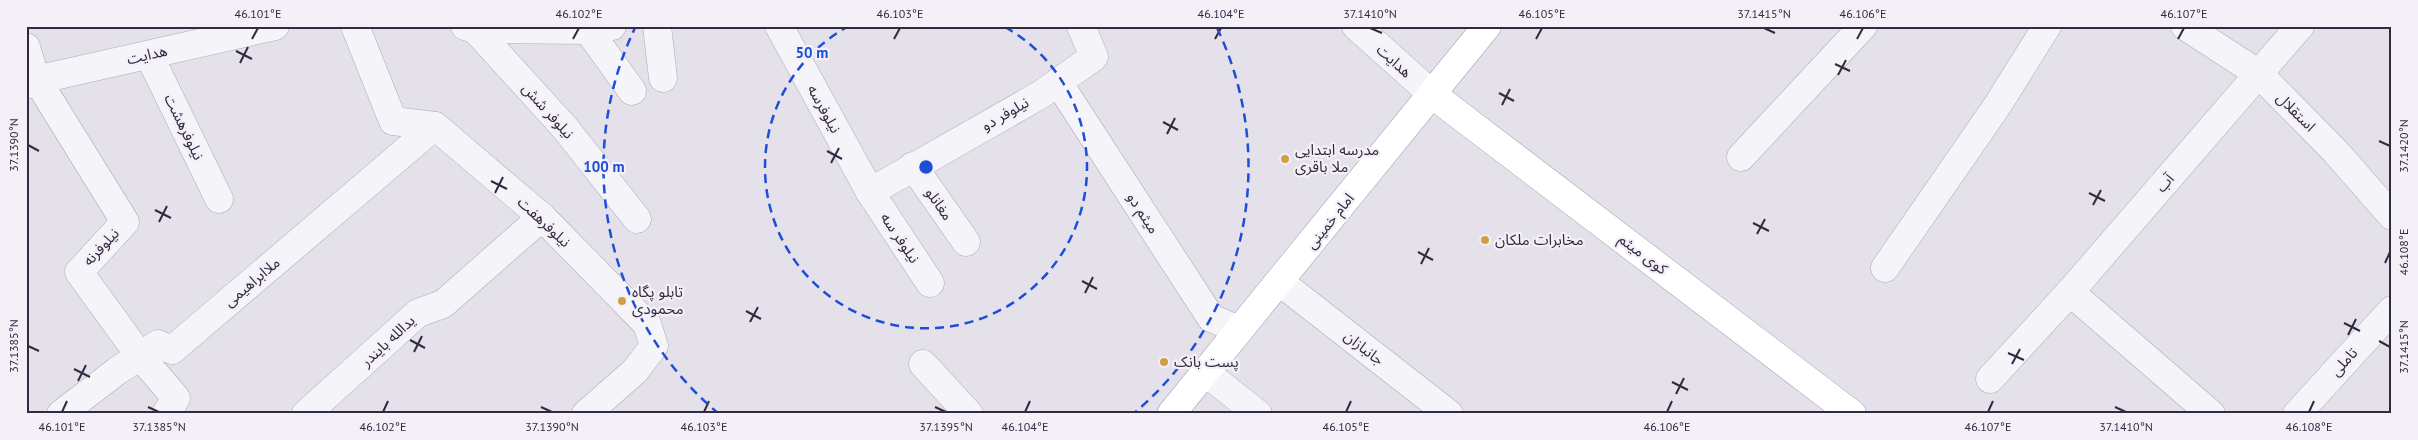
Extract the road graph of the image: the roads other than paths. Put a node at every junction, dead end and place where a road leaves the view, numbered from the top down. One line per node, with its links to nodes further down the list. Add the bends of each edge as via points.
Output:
1 (274, 26): 14 (street, هدایت)
2 (355, 26): 23 (street, via 393,121)
3 (657, 26): 18 (street)
4 (779, 26): 26 (street, نیلوفرسه)
5 (1081, 26): 20 (street, نیلوفر دو, via 1094,57)
6 (1356, 26): 22 (street, هدایت)
7 (1488, 26): 22 (main road, امام خمینی)
8 (1864, 26): 24 (street)
9 (2047, 26): 32 (street, via 1998,106)
10 (2186, 26): 17 (street, استقلال)
11 (2300, 26): 17 (street, آب)
12 (470, 28): 13 (street); 30 (street, نیلوفر شش, via 565,128)
13 (600, 28): 21 (street)
14 (190, 35): 16 (street, هدایت)
15 (26, 47): 19 (street)
16 (149, 55): 19 (street, هدایت); 27 (street, نیلوفرهشت)
17 (2259, 74): 28 (street, استقلال, via 2336,151); 35 (street, آب)
18 (663, 78)
19 (34, 82): 38 (street, نیلوفرنه, via 124,222 78,272)
20 (1058, 82): 25 (street, نیلوفر دو); 37 (street, میثم دو, via 1211,318)
21 (632, 91)
22 (1433, 95): 33 (main road, امام خمینی); 50 (main road, کوی میثم)
23 (435, 126): 29 (street, نیلوفرهفت); 38 (street, ملاابراهیمی, via 172,350 158,344)
24 (1741, 157)
25 (913, 166): 26 (street, نیلوفر دو); 31 (street, مغانلو)
26 (870, 192): 34 (street, نیلوفر سه)
27 (219, 199)
28 (2392, 216)
29 (542, 218): 45 (street, یدالله بایندر, via 442,304 418,313); 46 (street, نیلوفرهفت, via 647,324 654,346 635,371)
30 (636, 219)
31 (966, 242)
32 (1885, 268)
33 (1280, 282): 37 (main road, امام خمینی); 49 (street, جانبازان)
34 (930, 283)
35 (2070, 292): 41 (street, آب); 51 (street)
36 (2392, 310): 52 (street, تاملی)
37 (1239, 330): 40 (main road, امام خمینی)
38 (140, 356): 43 (street, ملاابراهیمی); 44 (street, via 176,398)
39 (923, 364): 42 (street)
40 (1205, 372): 47 (main road, امام خمینی); 48 (street)
41 (1990, 379)
42 (964, 412)
43 (61, 414)
44 (166, 414)
45 (306, 414)
46 (586, 414)
47 (1171, 414)
48 (1258, 414)
49 (1449, 414)
50 (1852, 414)
51 (2210, 414)
52 (2297, 414)

